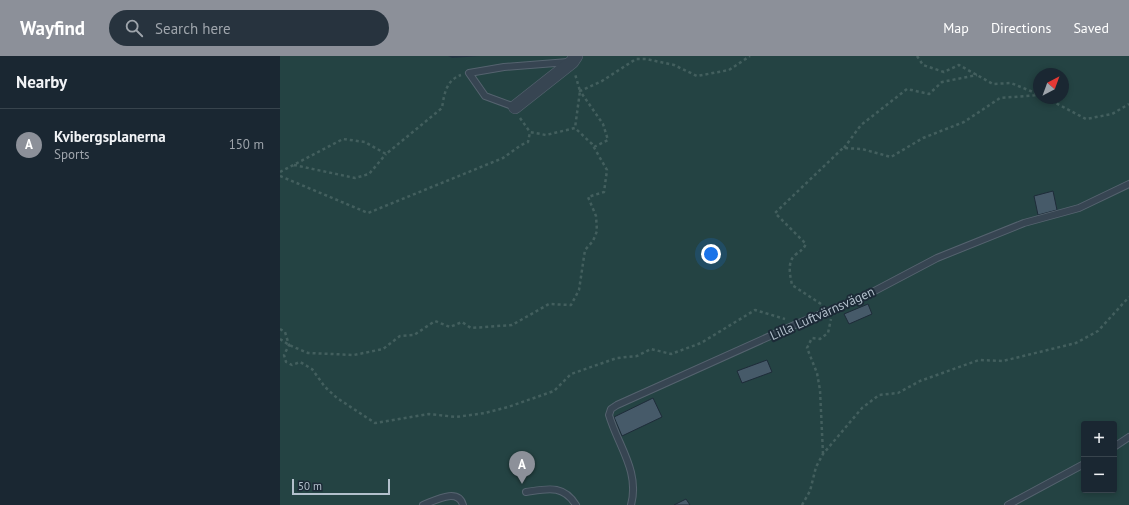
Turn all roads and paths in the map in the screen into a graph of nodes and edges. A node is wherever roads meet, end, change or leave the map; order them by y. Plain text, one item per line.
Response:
1 (750, 56) edge
2 (917, 56) edge
3 (574, 59) edge
4 (469, 73) junction
5 (977, 75) junction
6 (580, 91) junction
7 (1033, 92) edge
8 (1033, 95) edge
9 (1057, 104) edge
10 (1129, 104) edge
11 (515, 107) junction
12 (575, 128) junction
13 (530, 132) junction
14 (594, 148) junction
15 (843, 148) junction
16 (386, 154) junction
17 (293, 165) junction
18 (280, 172) edge
19 (280, 176) edge
20 (1129, 184) edge
21 (1129, 297) edge
22 (832, 310) junction
23 (799, 323) junction
24 (280, 329) edge
25 (280, 338) edge
26 (289, 345) junction
27 (1129, 436) edge
28 (1117, 445) edge
29 (823, 454) junction
30 (1081, 466) edge
31 (526, 492) dead end
32 (423, 505) edge
33 (463, 505) edge
34 (576, 505) edge
35 (631, 505) edge
36 (802, 505) edge
37 (1008, 505) edge

1 - 6 path
2 - 5 path
3 - 4 lane
3 - 6 path
3 - 11 street
4 - 11 lane
4 - 16 path
5 - 7 path
5 - 15 path
6 - 12 path
6 - 14 path
8 - 15 path
9 - 10 path
11 - 13 path
12 - 13 path
12 - 14 path
13 - 19 path
14 - 26 path
15 - 22 path
16 - 17 path
16 - 17 path
17 - 18 path
20 - 22 lane, Lilla Luftvärnsvägen
21 - 29 path
22 - 23 lane, Lilla Luftvärnsvägen
22 - 29 path
23 - 26 path
23 - 35 lane, Lilla Luftvärnsvägen
24 - 26 path
25 - 26 path
27 - 28 lane
29 - 36 path
30 - 37 lane
31 - 34 lane
32 - 33 lane

